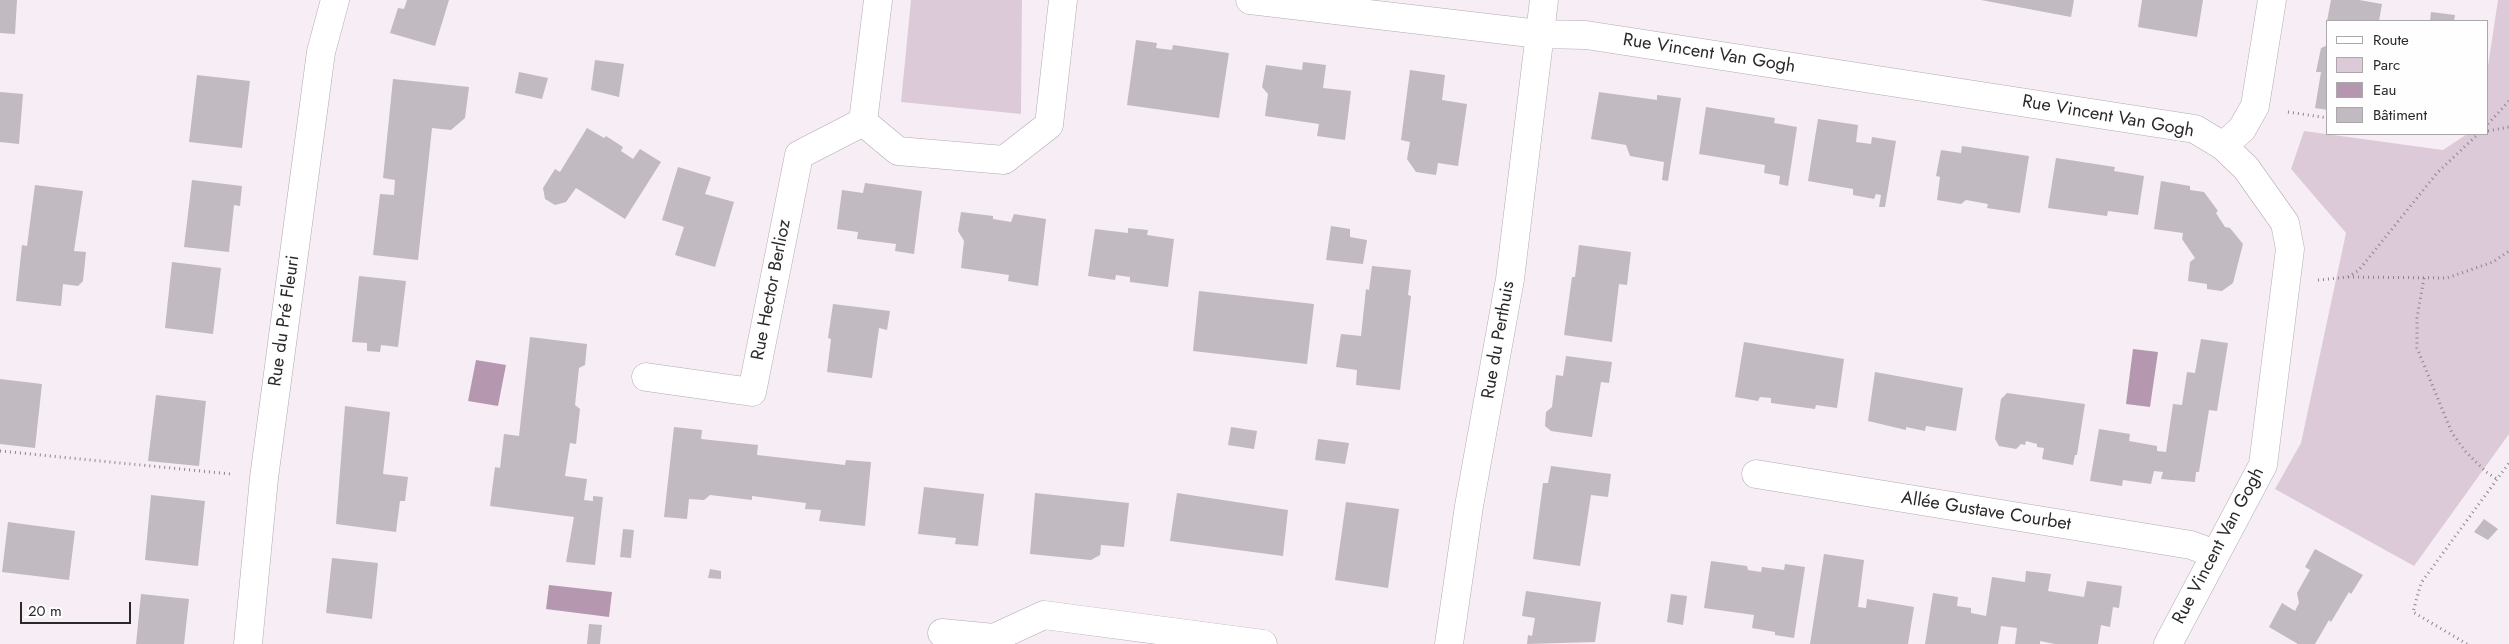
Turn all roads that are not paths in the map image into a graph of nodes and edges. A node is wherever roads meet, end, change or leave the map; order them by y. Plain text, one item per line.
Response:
1 (335, 0) edge
2 (878, 0) edge
3 (1063, 0) edge
4 (1250, 0) edge
5 (1544, 0) edge
6 (2272, 0) edge
7 (1539, 34) junction
8 (863, 122) junction
9 (2223, 146) junction
10 (646, 377) dead end
11 (1756, 474) dead end
12 (2215, 554) junction
13 (942, 633) dead end
14 (248, 644) edge
15 (1263, 644) edge
16 (1449, 644) edge
17 (2168, 644) edge

1 - 14 street, Rue du Pré Fleuri
2 - 8 street
3 - 8 street
4 - 7 street
5 - 7 street, Rue du Perthuis
6 - 9 street
7 - 9 street, Rue Vincent Van Gogh
7 - 16 street, Rue du Perthuis
8 - 10 street, Rue Hector Berlioz
9 - 12 street, Rue Vincent Van Gogh
11 - 12 street, Allée Gustave Courbet
12 - 17 street, Rue Vincent Van Gogh
13 - 15 street

